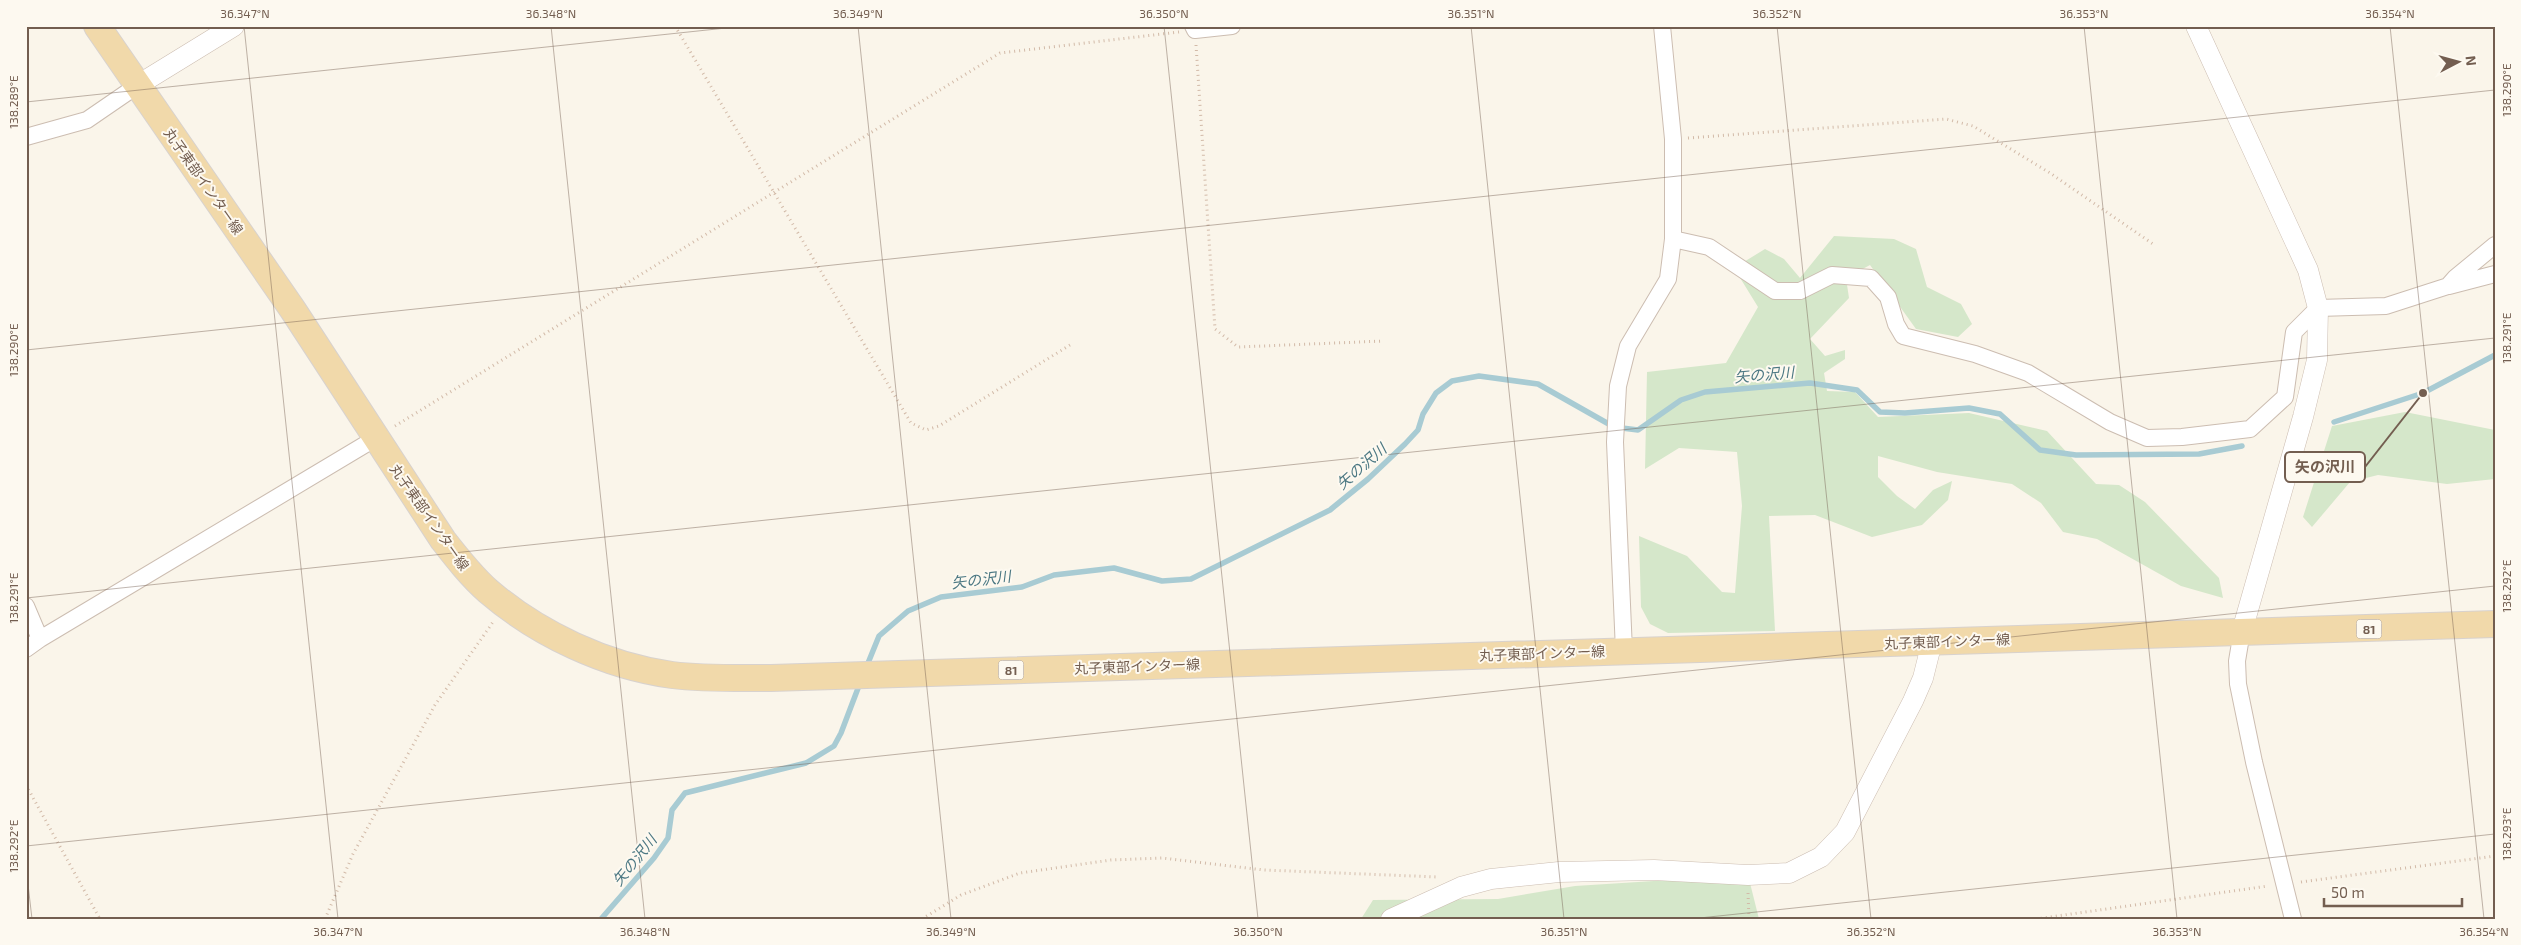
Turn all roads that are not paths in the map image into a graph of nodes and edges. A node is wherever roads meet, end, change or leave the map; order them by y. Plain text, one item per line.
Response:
1 (97, 26) edge
2 (234, 26) edge
3 (1232, 26) edge
4 (1662, 26) edge
5 (2196, 26) edge
6 (1194, 28) edge
7 (138, 85) junction
8 (26, 137) edge
9 (1674, 239) junction
10 (2495, 245) edge
11 (2495, 274) edge
12 (2448, 286) junction
13 (2318, 308) junction
14 (376, 438) junction
15 (26, 606) edge
16 (2495, 624) edge
17 (2242, 631) junction
18 (40, 639) junction
19 (1932, 642) junction
20 (26, 649) edge
21 (1624, 651) junction
22 (1391, 919) edge
23 (2293, 919) edge

1 - 7 main road, 丸子東部インター線 / 81
2 - 7 street
3 - 6 street
4 - 9 street
5 - 13 street
7 - 8 street
7 - 14 main road, 丸子東部インター線 / 81
9 - 13 street
9 - 21 street
10 - 12 street
11 - 12 street
12 - 13 street
13 - 17 street
14 - 18 street
14 - 21 main road, 丸子東部インター線 / 81
15 - 18 street
16 - 17 main road, 丸子東部インター線 / 81
17 - 19 main road, 丸子東部インター線 / 81
17 - 23 street
18 - 20 street
19 - 21 main road, 丸子東部インター線 / 81
19 - 22 street

